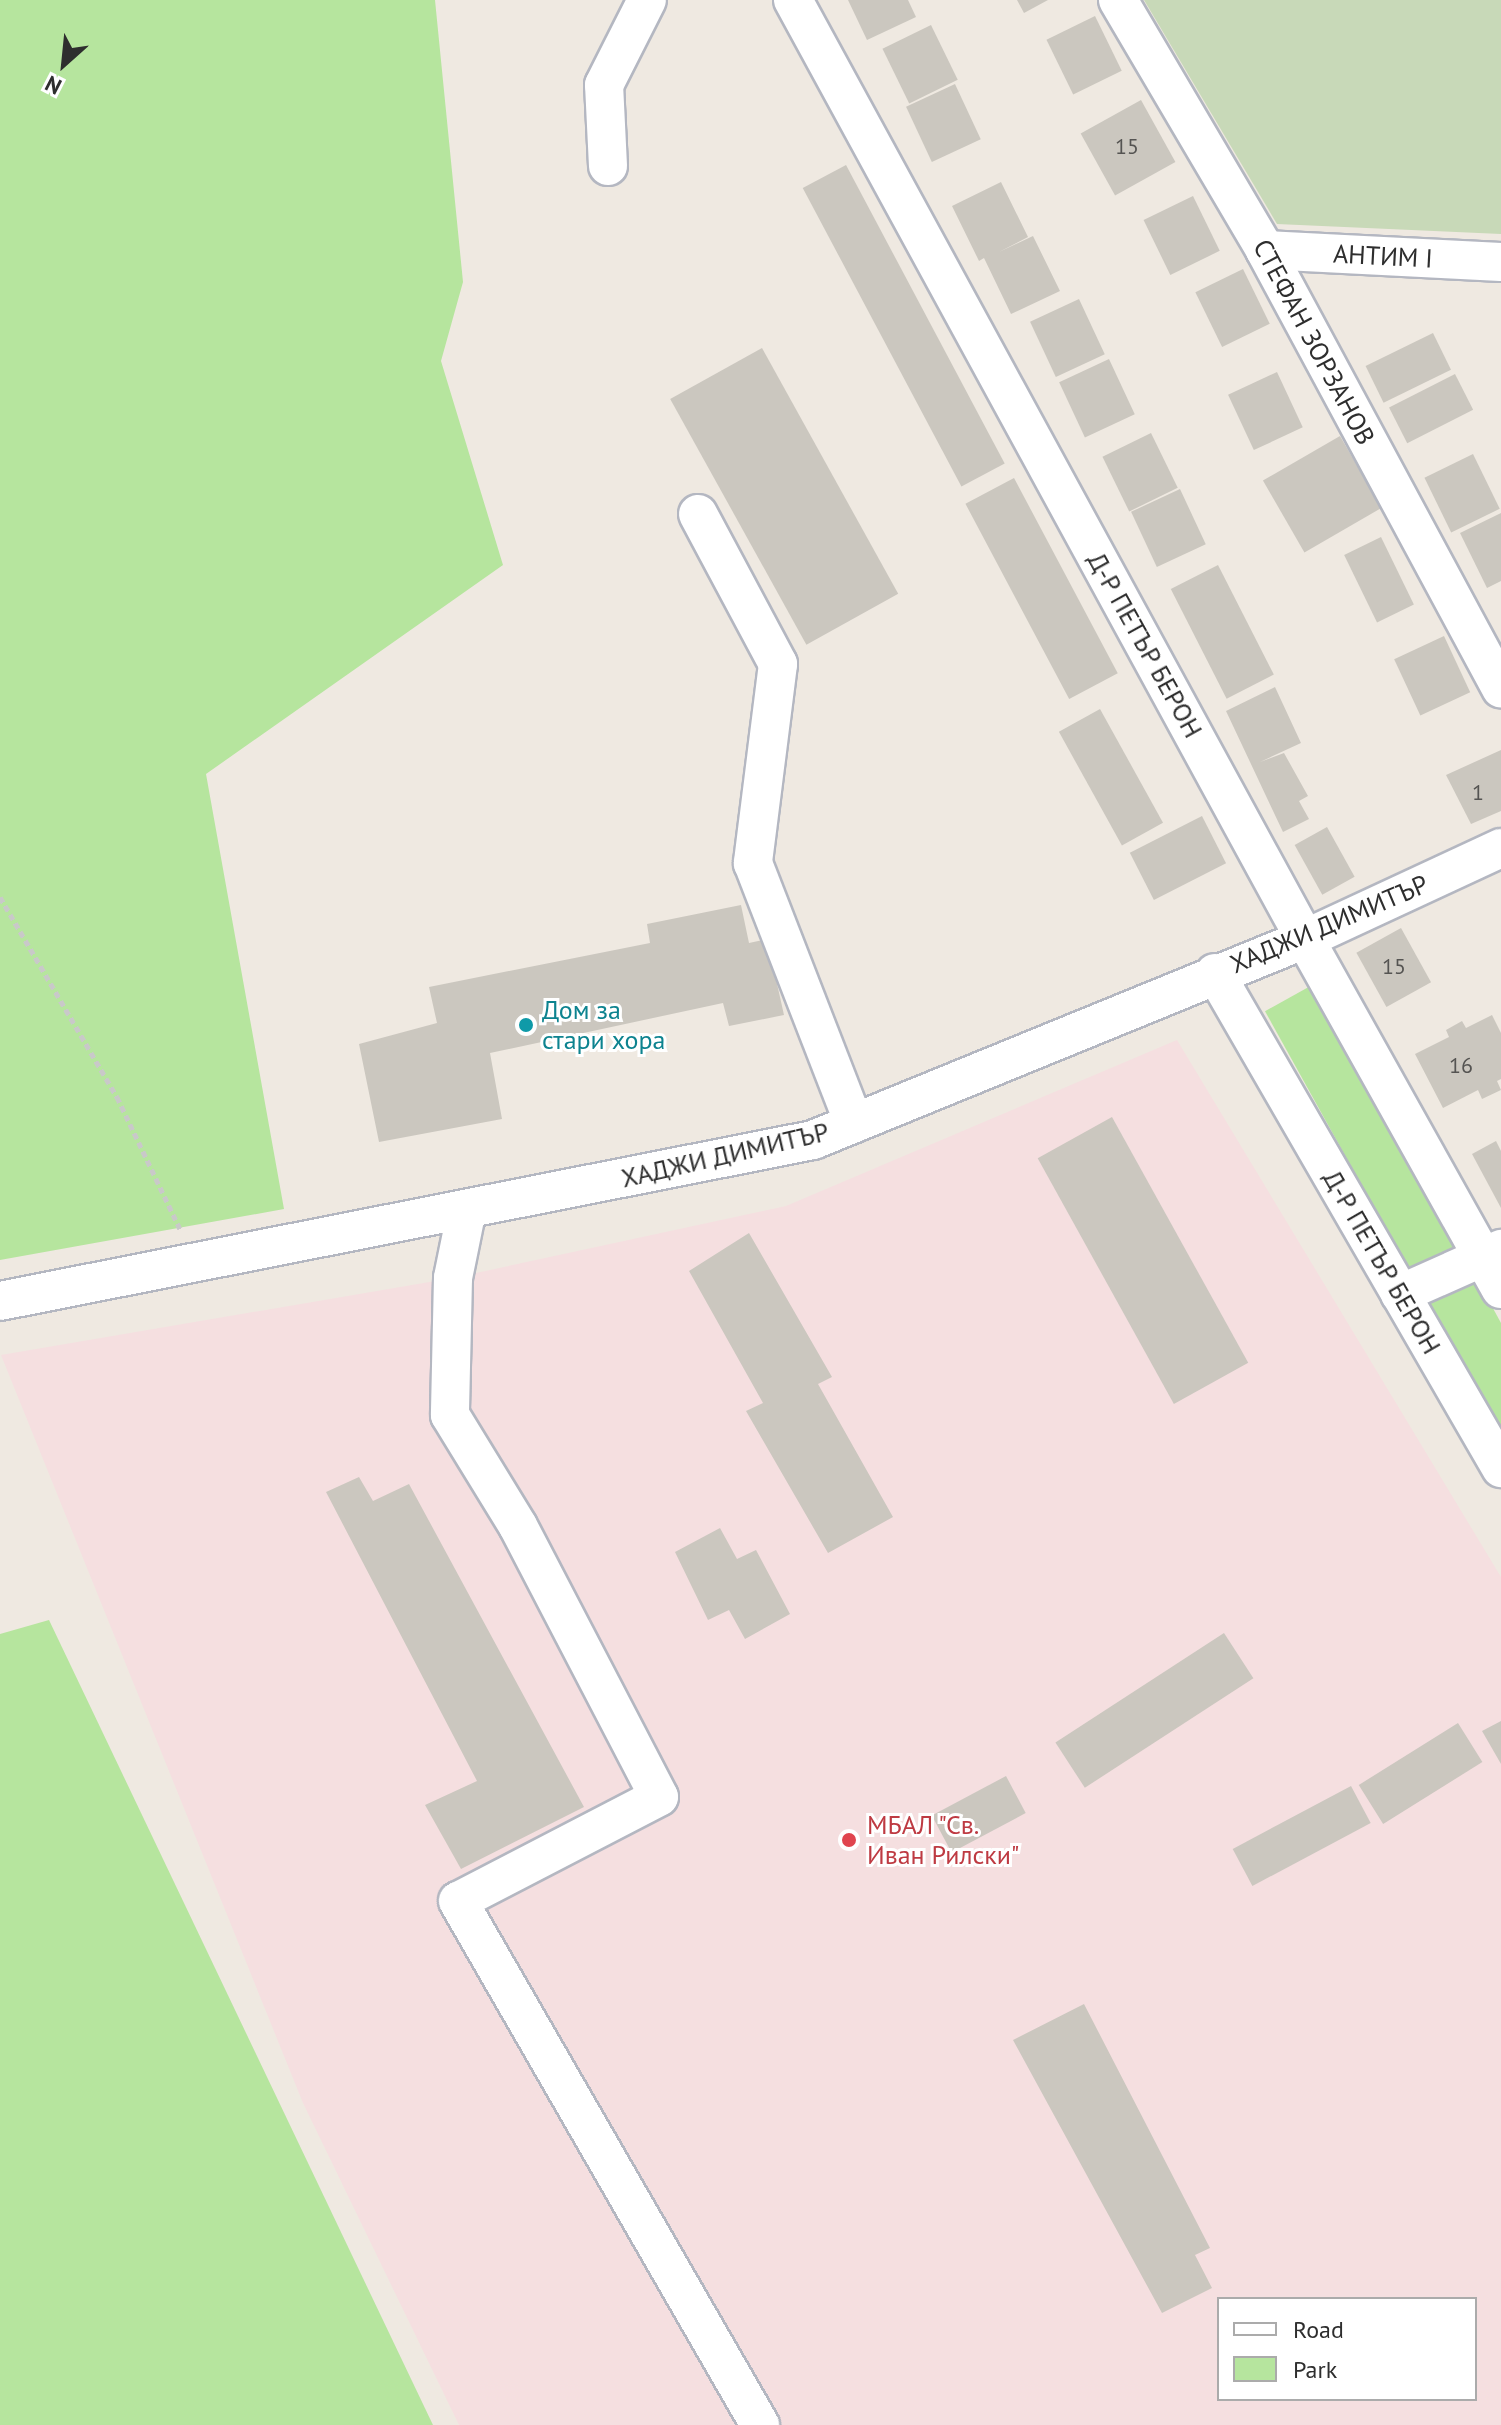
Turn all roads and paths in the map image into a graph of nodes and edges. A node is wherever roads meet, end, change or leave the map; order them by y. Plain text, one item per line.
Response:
1 (647, 0) edge
2 (793, 0) edge
3 (1118, 0) edge
4 (608, 166) dead end
5 (1265, 250) junction
6 (1501, 262) edge
7 (698, 514) dead end
8 (1501, 689) edge
9 (1501, 848) edge
10 (0, 897) edge
11 (1305, 939) junction
12 (1215, 973) junction
13 (854, 1123) junction
14 (467, 1209) junction
15 (196, 1262) junction
16 (1495, 1265) edge
17 (1400, 1294) junction
18 (0, 1301) edge
19 (1501, 1468) edge
20 (760, 2425) edge

1 - 4 street
2 - 11 street, Д-Р ПЕТЪР БЕРОН
3 - 5 street, СТЕФАН ЗОРЗАНОВ
5 - 6 street, АНТИМ I
5 - 8 street, СТЕФАН ЗОРЗАНОВ
7 - 13 street
9 - 11 street, ХАДЖИ ДИМИТЪР
10 - 15 path
11 - 12 street, ХАДЖИ ДИМИТЪР
11 - 16 street, Д-Р ПЕТЪР БЕРОН
12 - 13 street, ХАДЖИ ДИМИТЪР
12 - 17 street, Д-Р ПЕТЪР БЕРОН
13 - 14 street, ХАДЖИ ДИМИТЪР
14 - 15 street, ХАДЖИ ДИМИТЪР
14 - 20 street
15 - 18 street, ХАДЖИ ДИМИТЪР
16 - 17 street
17 - 19 street, Д-Р ПЕТЪР БЕРОН

